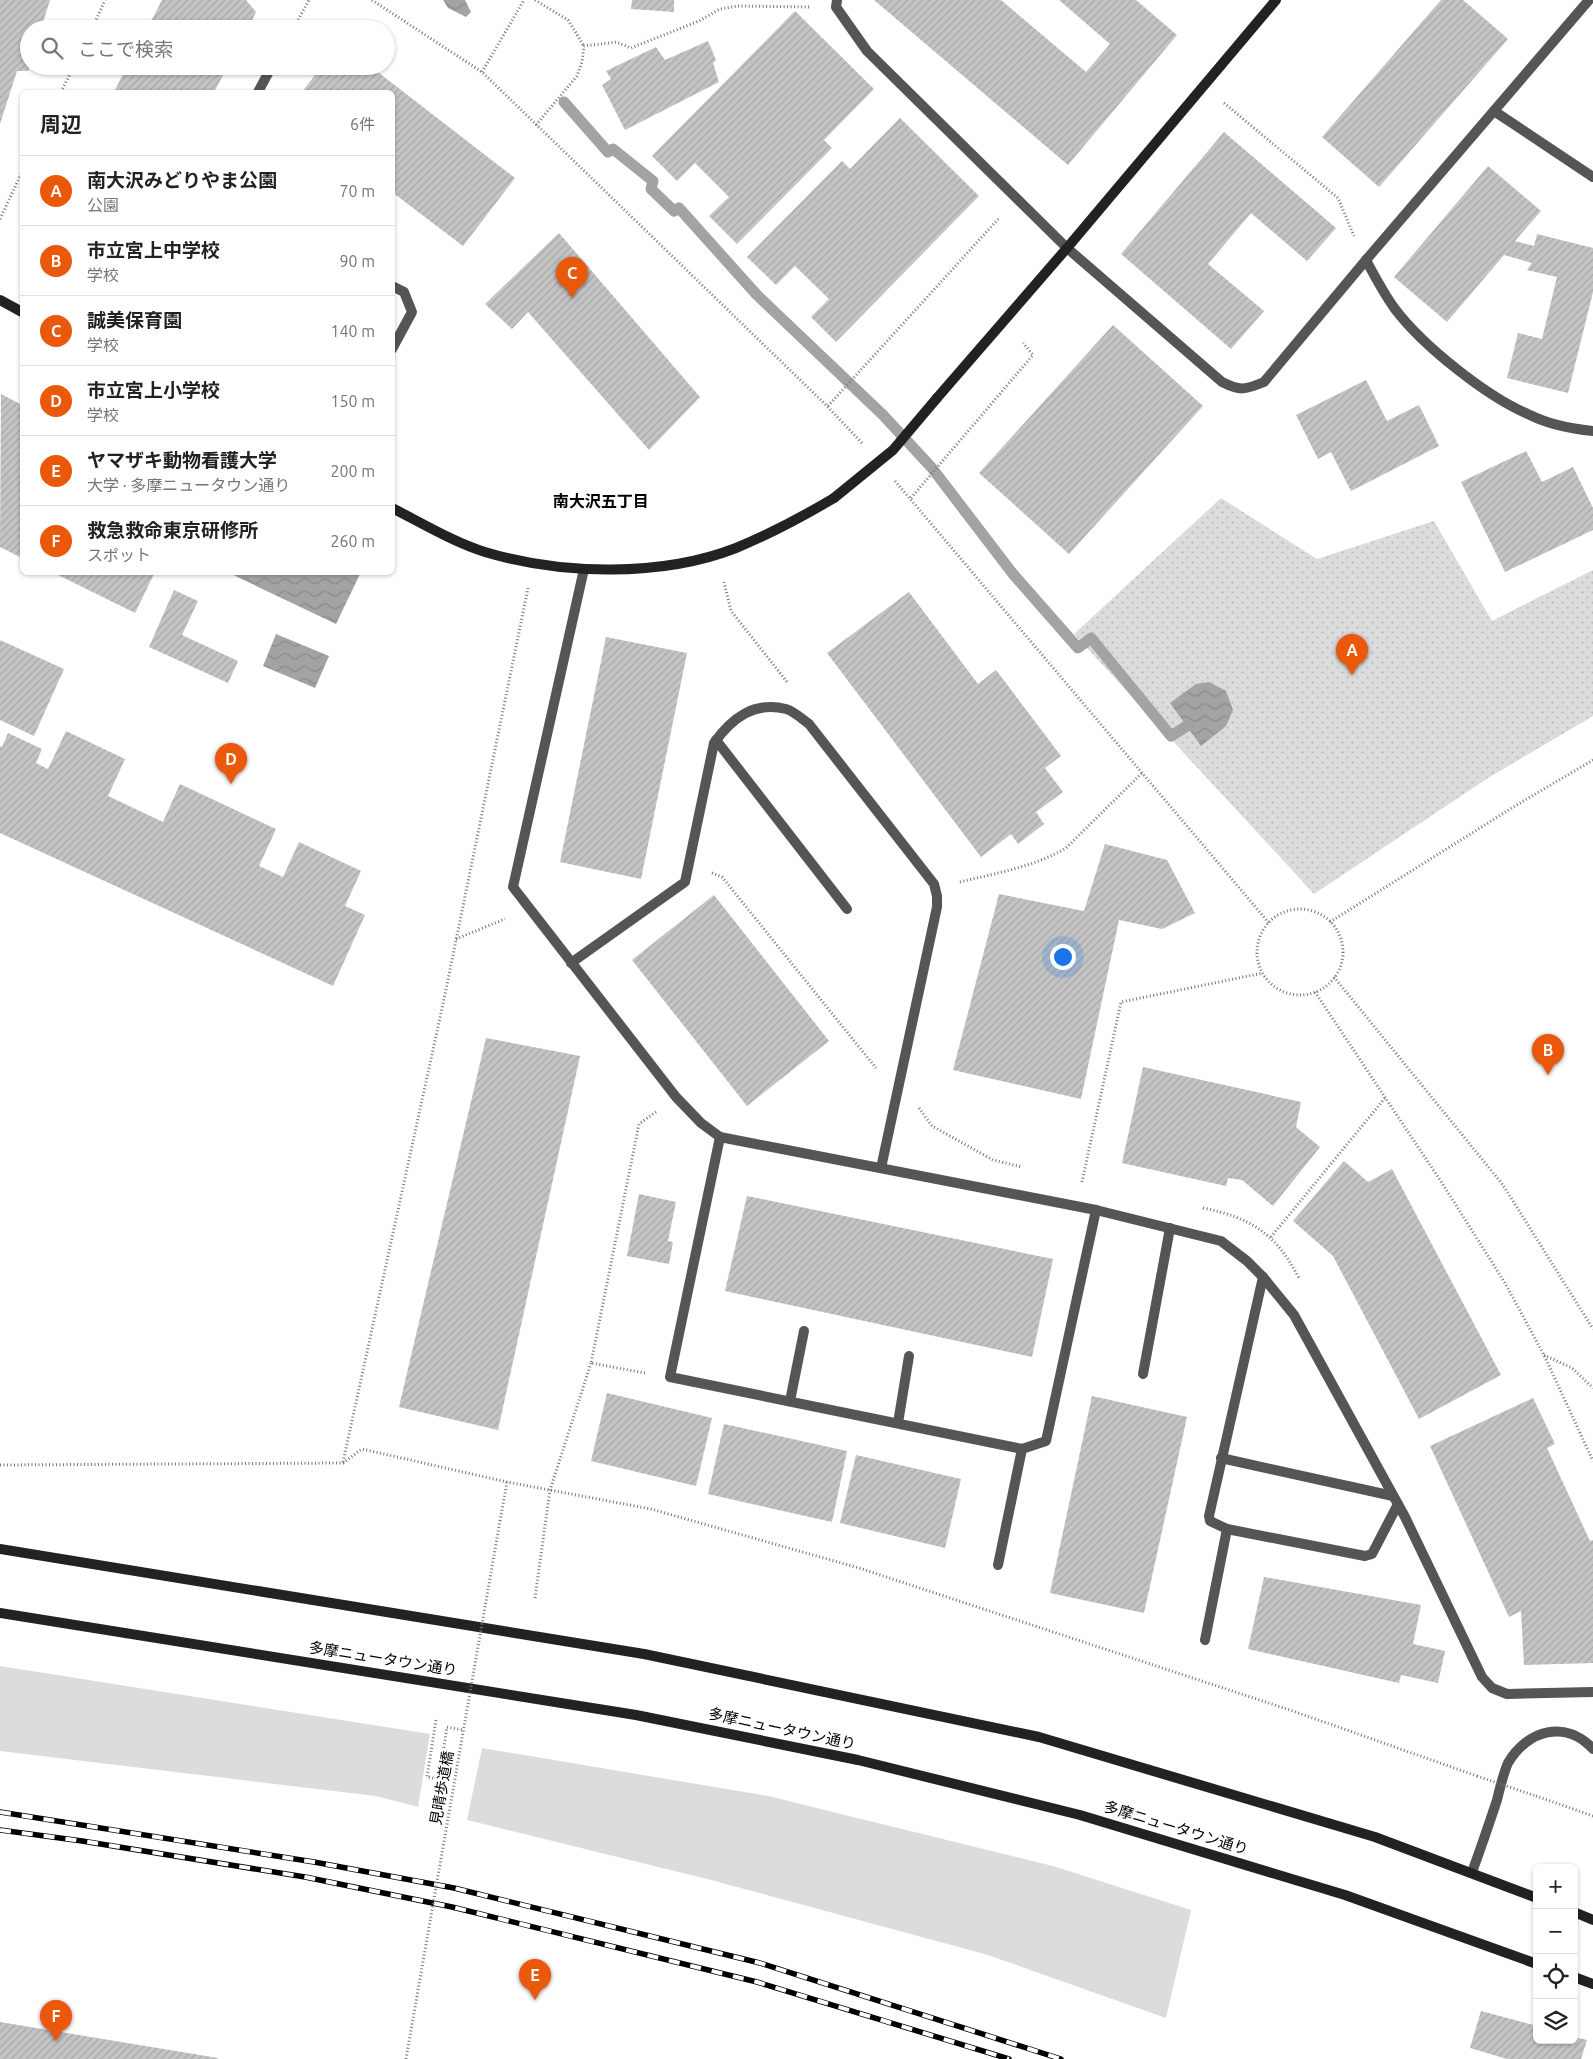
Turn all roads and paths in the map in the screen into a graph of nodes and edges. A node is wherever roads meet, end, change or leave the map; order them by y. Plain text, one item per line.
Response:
1 (105, 0) edge
2 (308, 0) edge
3 (372, 0) edge
4 (524, 0) edge
5 (535, 0) edge
6 (1276, 0) edge
7 (1589, 0) edge
8 (836, 4) edge
9 (96, 20) edge
10 (298, 20) edge
11 (584, 46) junction
12 (70, 75) edge
13 (267, 75) edge
14 (62, 90) edge
15 (259, 90) edge
16 (1224, 103) dead end
17 (1494, 111) junction
18 (536, 125) dead end
19 (20, 176) edge
20 (1593, 177) edge
21 (1017, 198) junction
22 (0, 219) edge
23 (1357, 244) dead end
24 (1067, 248) junction
25 (1366, 260) junction
26 (395, 288) edge
27 (0, 300) edge
28 (20, 311) edge
29 (395, 343) edge
30 (1023, 343) dead end
31 (828, 406) dead end
32 (1593, 431) edge
33 (911, 498) dead end
34 (395, 510) edge
35 (534, 563) junction
36 (584, 570) junction
37 (724, 582) dead end
38 (789, 684) dead end
39 (716, 740) junction
40 (1593, 760) edge
41 (1142, 772) dead end
42 (688, 863) junction
43 (935, 888) junction
44 (847, 909) dead end
45 (529, 910) junction
46 (1330, 922) junction
47 (456, 939) junction
48 (571, 963) junction
49 (1263, 973) junction
50 (1334, 977) junction
51 (1314, 992) junction
52 (881, 1074) dead end
53 (676, 1097) junction
54 (1385, 1098) junction
55 (918, 1108) dead end
56 (720, 1136) junction
57 (881, 1168) junction
58 (1028, 1169) dead end
59 (1073, 1181) dead end
60 (1096, 1210) junction
61 (1170, 1228) junction
62 (1271, 1237) dead end
63 (1263, 1277) junction
64 (1593, 1329) edge
65 (804, 1331) dead end
66 (1544, 1355) junction
67 (909, 1356) dead end
68 (591, 1363) junction
69 (1143, 1374) dead end
70 (670, 1377) junction
71 (1593, 1388) edge
72 (790, 1401) junction
73 (898, 1423) junction
74 (1022, 1449) junction
75 (1221, 1458) junction
76 (1593, 1461) edge
77 (343, 1463) junction
78 (0, 1465) edge
79 (507, 1482) junction
80 (550, 1490) junction
81 (1396, 1500) junction
82 (1228, 1529) junction
83 (0, 1549) edge
84 (998, 1565) dead end
85 (535, 1598) dead end
86 (0, 1613) edge
87 (1205, 1640) dead end
88 (1593, 1692) edge
89 (436, 1720) dead end
90 (463, 1730) junction
91 (1593, 1749) edge
92 (1593, 1816) edge
93 (1472, 1872) junction
94 (1533, 1896) edge
95 (1578, 1914) edge
96 (1593, 1920) edge
97 (1533, 1963) edge
98 (1578, 1978) edge
99 (1593, 1984) edge
100 (406, 2059) edge

1 - 9 path
2 - 10 path
3 - 4 path
5 - 11 path
6 - 24 main road
7 - 17 lane
8 - 11 path
8 - 21 lane
11 - 18 path
12 - 14 path
13 - 15 lane
16 - 23 path
17 - 20 lane
17 - 25 lane
19 - 22 path
21 - 24 lane
21 - 31 path
24 - 25 lane
24 - 36 main road, bridge
25 - 32 lane
26 - 29 lane
27 - 28 main road
30 - 33 path
34 - 35 main road
35 - 36 main road
35 - 47 path
36 - 45 lane
37 - 38 path
39 - 42 lane
39 - 43 lane
39 - 44 lane
40 - 46 path
41 - 43 path
42 - 48 lane
42 - 52 path
43 - 57 lane
45 - 47 path
45 - 48 lane
46 - 49 path
46 - 50 path
47 - 77 path
48 - 53 lane
49 - 51 path
49 - 59 path
50 - 51 path
50 - 64 path
51 - 54 path
53 - 56 lane
53 - 68 path
54 - 62 path
54 - 66 path
55 - 58 path
56 - 57 lane
56 - 70 lane
57 - 60 lane
60 - 61 lane
60 - 74 lane
61 - 63 lane
61 - 69 lane
63 - 75 lane
63 - 81 lane
65 - 72 lane
66 - 71 path
66 - 76 path
67 - 73 lane
68 - 70 path
68 - 80 path
70 - 72 lane
72 - 73 lane
73 - 74 lane
74 - 84 lane
75 - 81 lane
75 - 82 lane
77 - 78 path
77 - 79 path
79 - 80 path
79 - 90 path, 見晴歩道橋, bridge
80 - 85 path
80 - 92 path, bridge
81 - 82 lane
81 - 88 lane
82 - 87 lane
83 - 93 main road
86 - 97 main road, 多摩ニュータウン通り
89 - 90 path
90 - 100 path, 見晴歩道橋, bridge
91 - 93 lane
93 - 94 main road
95 - 96 main road
98 - 99 main road

